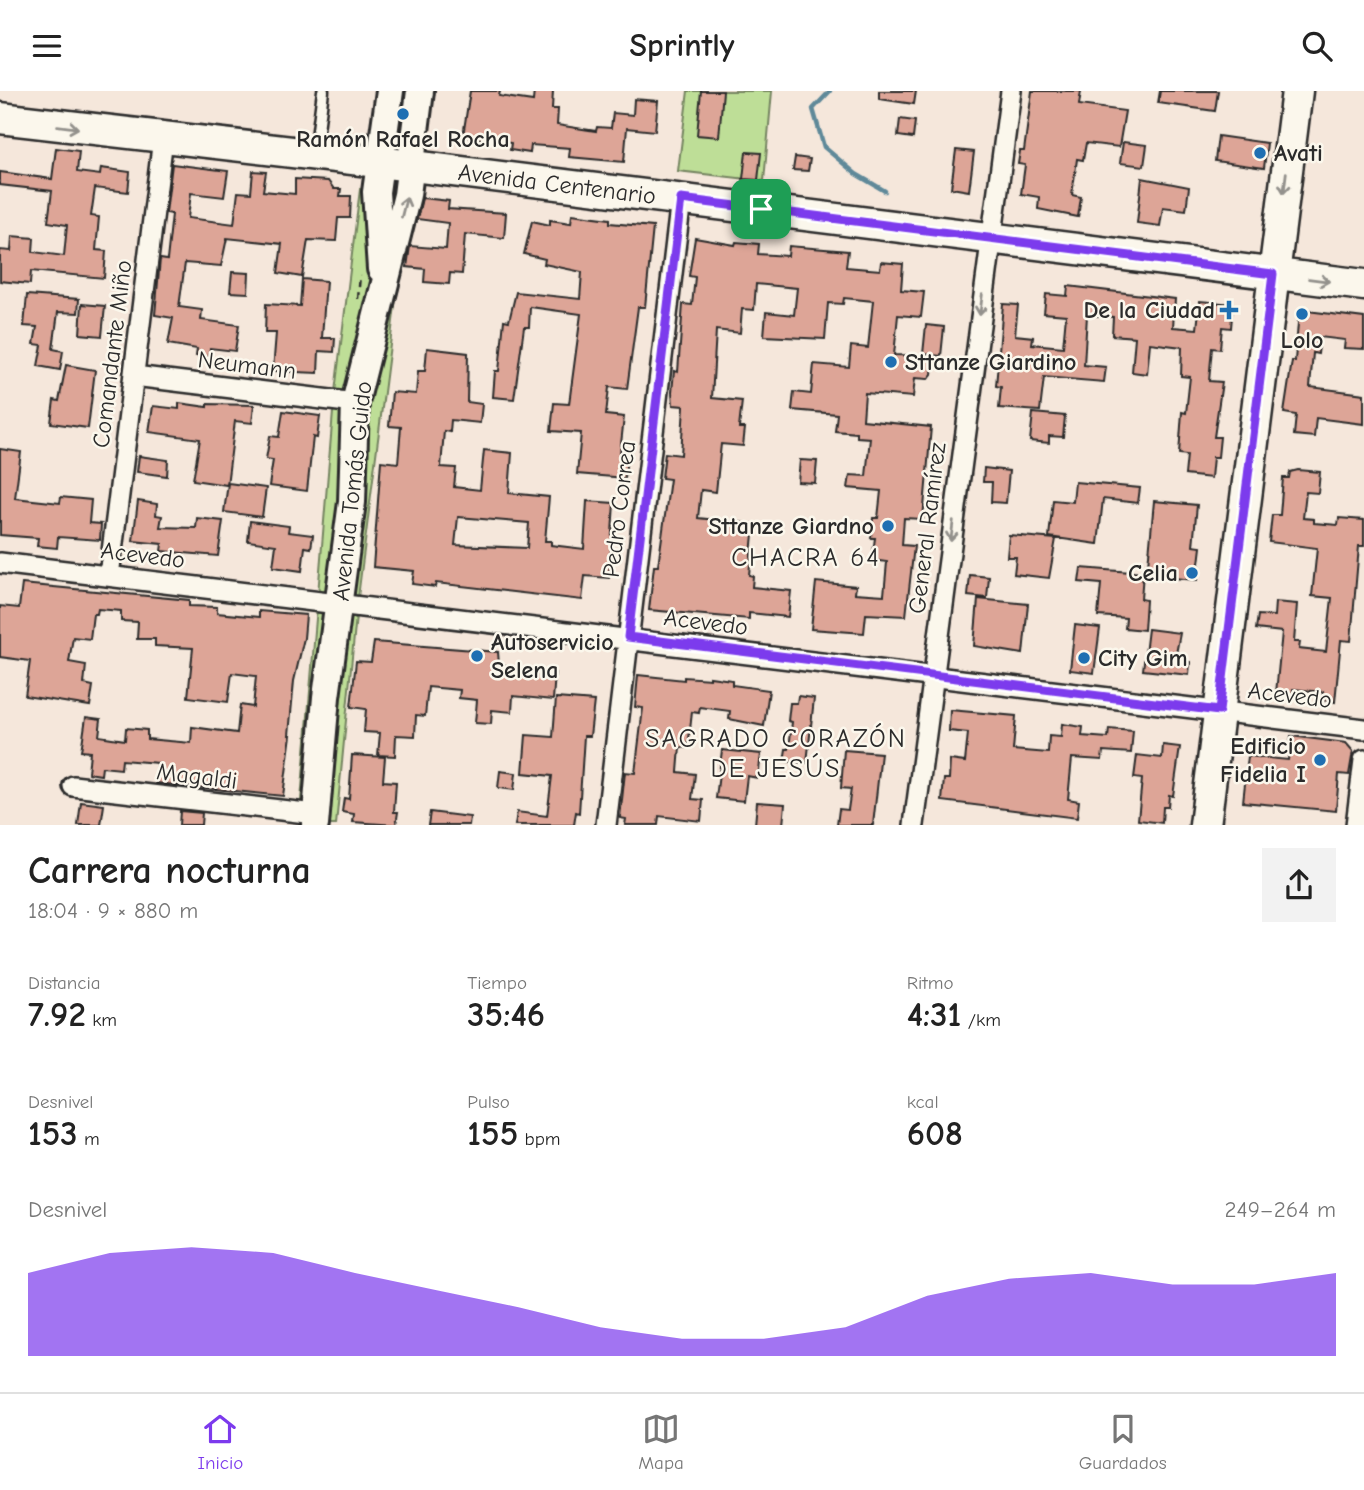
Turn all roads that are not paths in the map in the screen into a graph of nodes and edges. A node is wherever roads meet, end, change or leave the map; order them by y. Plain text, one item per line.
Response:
1 (323, 91) edge
2 (390, 91) edge
3 (420, 91) edge
4 (1011, 91) edge
5 (1297, 91) edge
6 (0, 118) edge
7 (163, 138) junction
8 (315, 157) junction
9 (381, 165) junction
10 (411, 166) junction
11 (681, 199) junction
12 (989, 238) junction
13 (1273, 274) junction
14 (1364, 285) edge
15 (383, 295) junction
16 (134, 376) junction
17 (355, 403) junction
18 (0, 563) edge
19 (109, 576) junction
20 (340, 603) junction
21 (628, 637) junction
22 (933, 675) junction
23 (1219, 711) junction
24 (1364, 729) edge
25 (1364, 760) edge
26 (73, 786) dead end
27 (315, 820) edge
28 (606, 825) edge
29 (914, 825) edge
30 (1205, 825) edge
31 (1356, 825) edge

1 - 8 lane
2 - 9 main road, Avenida Tomás Guido
3 - 10 main road, Avenida Tomás Guido
4 - 12 street, General Ramírez
5 -> 13 main road
6 -> 7 main road, Avenida Centenario
7 - 8 main road, Avenida Centenario
7 - 16 street, Comandante Miño
8 - 9 main road, Avenida Centenario
9 - 10 main road, Avenida Centenario
9 - 15 main road, Avenida Tomás Guido
10 - 11 main road, Avenida Centenario
15 -> 10 main road, Avenida Tomás Guido
11 - 12 main road, Avenida Centenario
11 - 21 street, Pedro Correa
12 - 13 main road, Avenida Centenario
12 -> 22 street, General Ramírez
13 -> 14 main road, Avenida Centenario
13 - 23 main road
15 - 17 main road, Avenida Tomás Guido
16 - 17 street, Neumann
16 - 19 street, Comandante Miño
17 - 20 main road, Avenida Tomás Guido
18 - 19 street, Acevedo
19 - 20 street, Acevedo
20 - 21 street, Acevedo
20 - 27 main road, Avenida Tomás Guido
21 - 22 street, Acevedo
21 - 28 street, Pedro Correa
22 - 23 street, Acevedo
22 - 29 street, General Ramírez
23 - 24 street, Acevedo
23 - 30 main road
25 - 31 street
26 - 27 street, Magaldi

